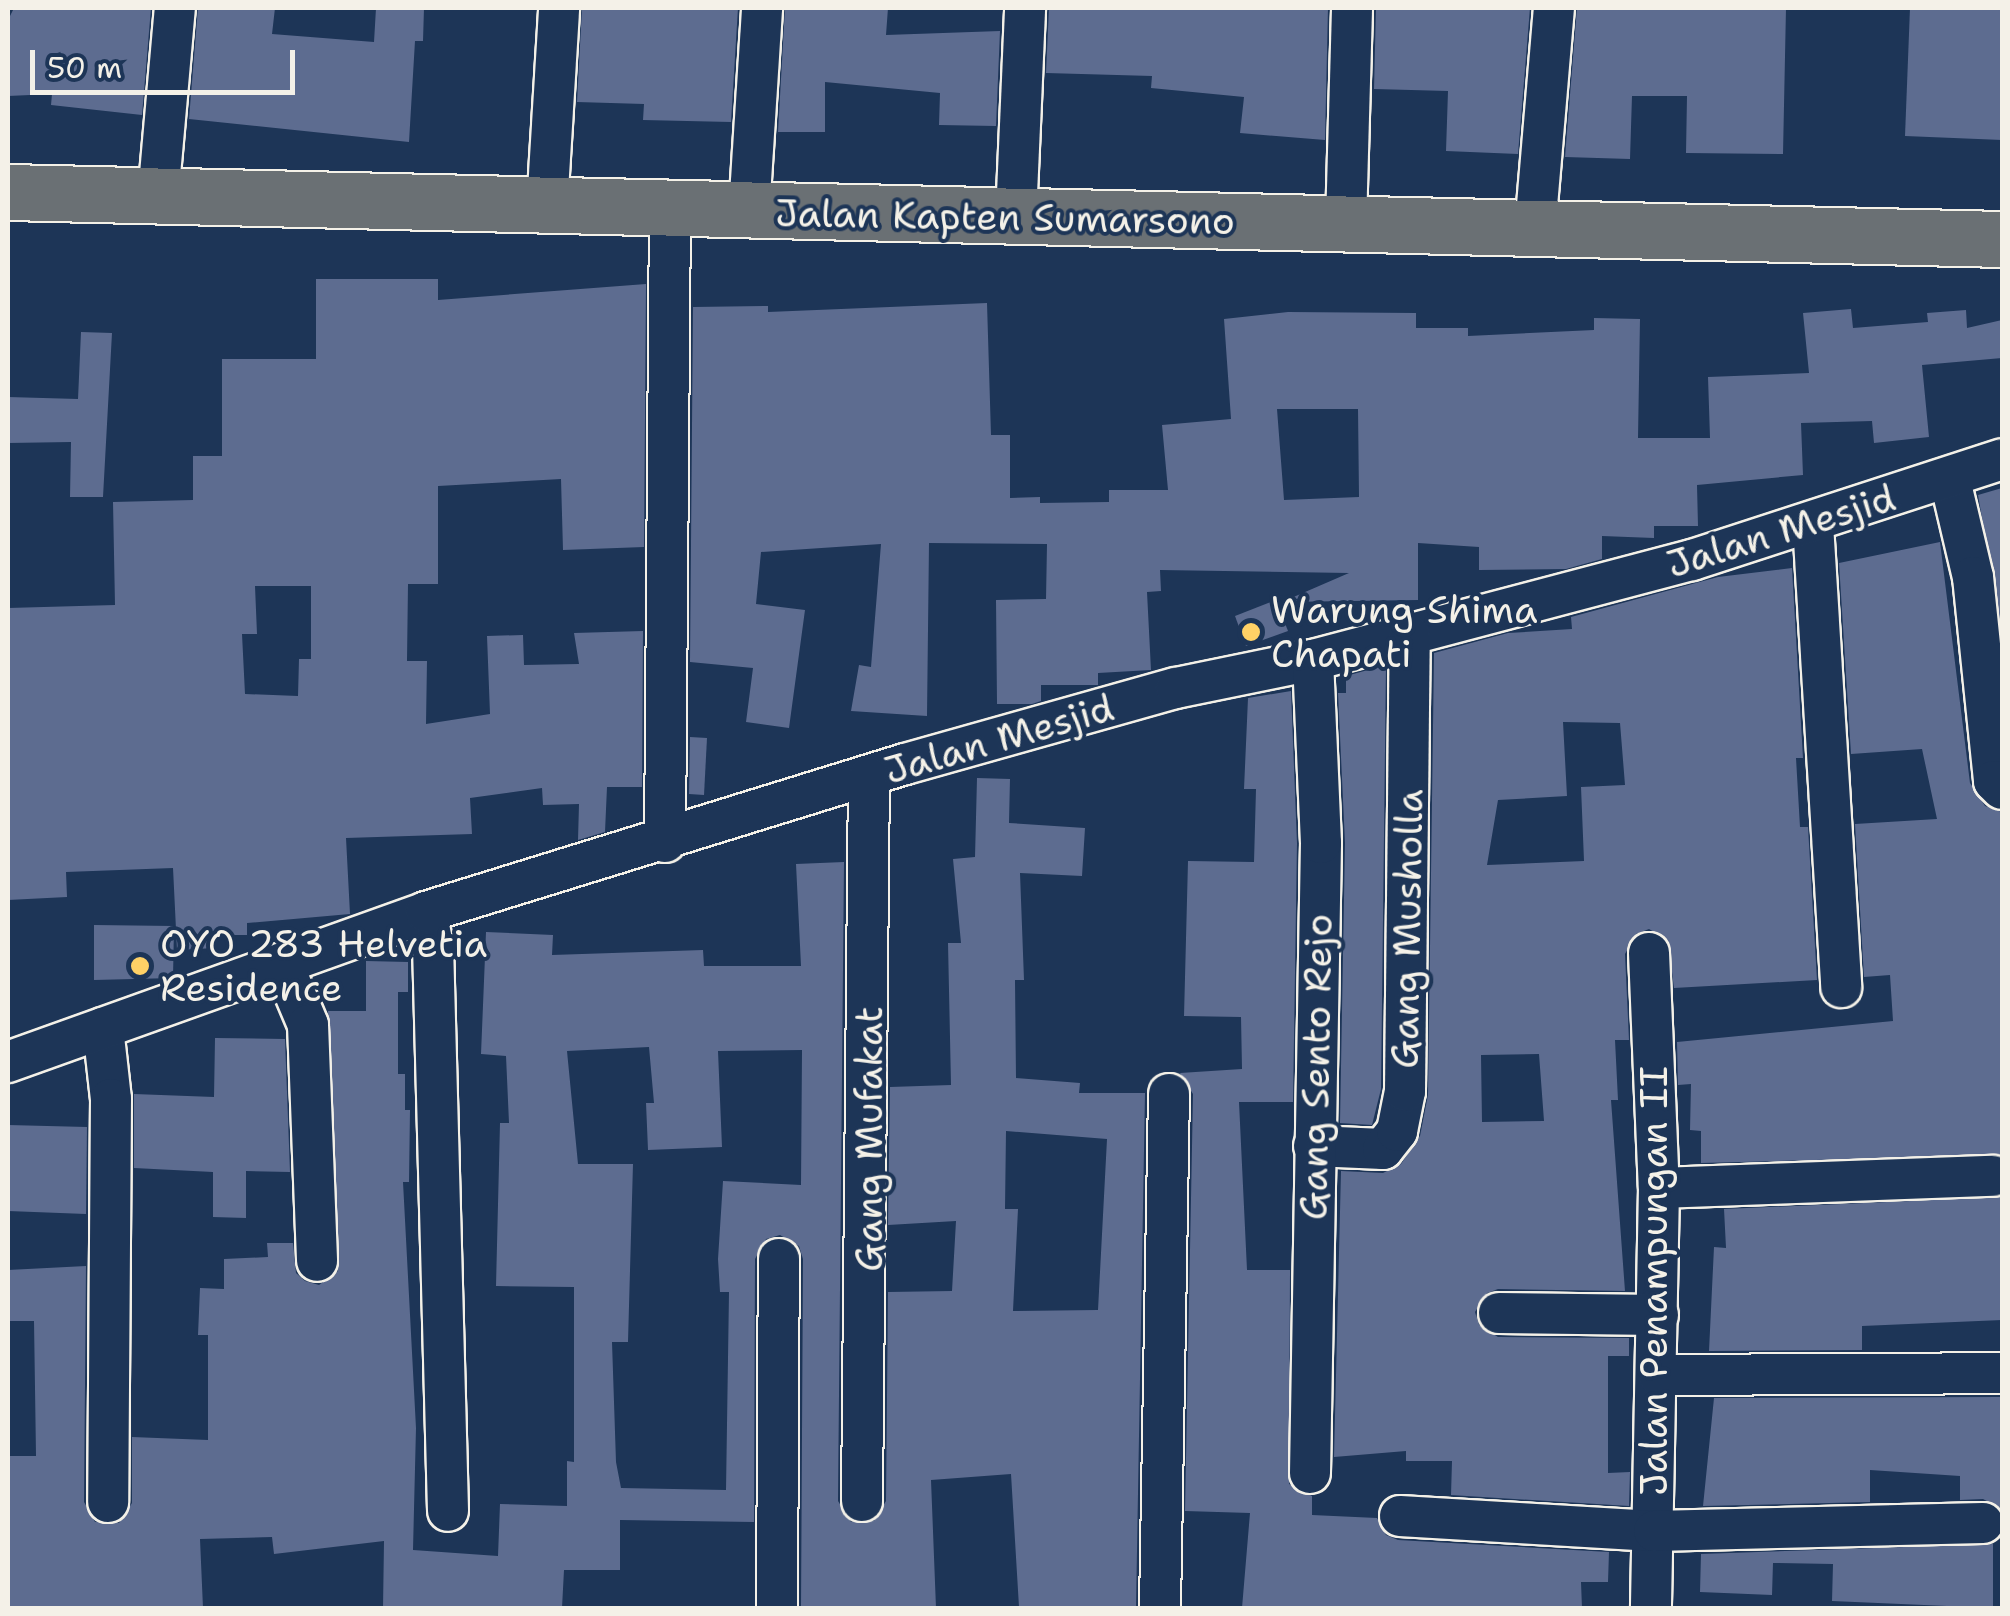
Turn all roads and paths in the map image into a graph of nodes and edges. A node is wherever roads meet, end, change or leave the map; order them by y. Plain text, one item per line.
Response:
1 (175, 8) edge
2 (558, 8) edge
3 (762, 8) edge
4 (1026, 8) edge
5 (1352, 8) edge
6 (1554, 8) edge
7 (8, 192) edge
8 (158, 197) junction
9 (548, 206) junction
10 (670, 209) junction
11 (749, 211) junction
12 (1016, 217) junction
13 (1346, 224) junction
14 (1535, 229) junction
15 (2002, 239) edge
16 (2002, 459) edge
17 (1950, 480) junction
18 (1813, 524) junction
19 (1410, 635) junction
20 (1314, 660) junction
21 (869, 777) junction
22 (2002, 789) edge
23 (666, 842) junction
24 (426, 912) junction
25 (1649, 953) dead end
26 (282, 963) junction
27 (1841, 987) dead end
28 (103, 1028) junction
29 (8, 1062) edge
30 (1169, 1094) dead end
31 (1314, 1146) junction
32 (1993, 1176) dead end
33 (1659, 1188) junction
34 (780, 1259) dead end
35 (316, 1262) dead end
36 (1499, 1313) dead end
37 (1658, 1315) junction
38 (2002, 1373) edge
39 (1658, 1376) junction
40 (1310, 1473) dead end
41 (862, 1501) dead end
42 (108, 1502) dead end
43 (448, 1511) dead end
44 (1400, 1516) dead end
45 (1983, 1524) dead end
46 (1654, 1531) junction
47 (777, 1608) edge
48 (1160, 1608) edge
49 (1651, 1608) edge

1 - 8 street
2 - 9 street
3 - 11 street
4 - 12 street
5 - 13 street
6 - 14 street
7 - 8 highway, Jalan Kapten Sumarsono
8 - 9 highway, Jalan Kapten Sumarsono
9 - 10 highway, Jalan Kapten Sumarsono
10 - 11 highway, Jalan Kapten Sumarsono
10 - 23 street
11 - 12 highway, Jalan Kapten Sumarsono
12 - 13 highway, Jalan Kapten Sumarsono
13 - 14 highway, Jalan Kapten Sumarsono
14 - 15 highway, Jalan Kapten Sumarsono
16 - 17 street, Jalan Mesjid
17 - 18 street, Jalan Mesjid
17 - 22 street
18 - 19 street, Jalan Mesjid
18 - 27 street
19 - 20 street, Jalan Mesjid
19 - 31 street, Gang Musholla
20 - 21 street, Jalan Mesjid
20 - 31 street, Gang Sento Rejo
21 - 23 street, Jalan Mesjid
21 - 41 street, Gang Mufakat
23 - 24 street, Jalan Mesjid
24 - 26 street, Jalan Mesjid
24 - 43 street
25 - 33 street, Jalan Penampungan II
26 - 28 street, Jalan Mesjid
26 - 35 street
28 - 29 street, Jalan Mesjid
28 - 42 street
30 - 48 street
31 - 40 street, Gang Sento Rejo
32 - 33 street
33 - 37 street, Jalan Penampungan II
34 - 47 street
36 - 37 street
37 - 39 street, Jalan Penampungan II
38 - 39 street
39 - 46 street, Jalan Penampungan II
44 - 46 street
45 - 46 street
46 - 49 street, Jalan Penampungan II

